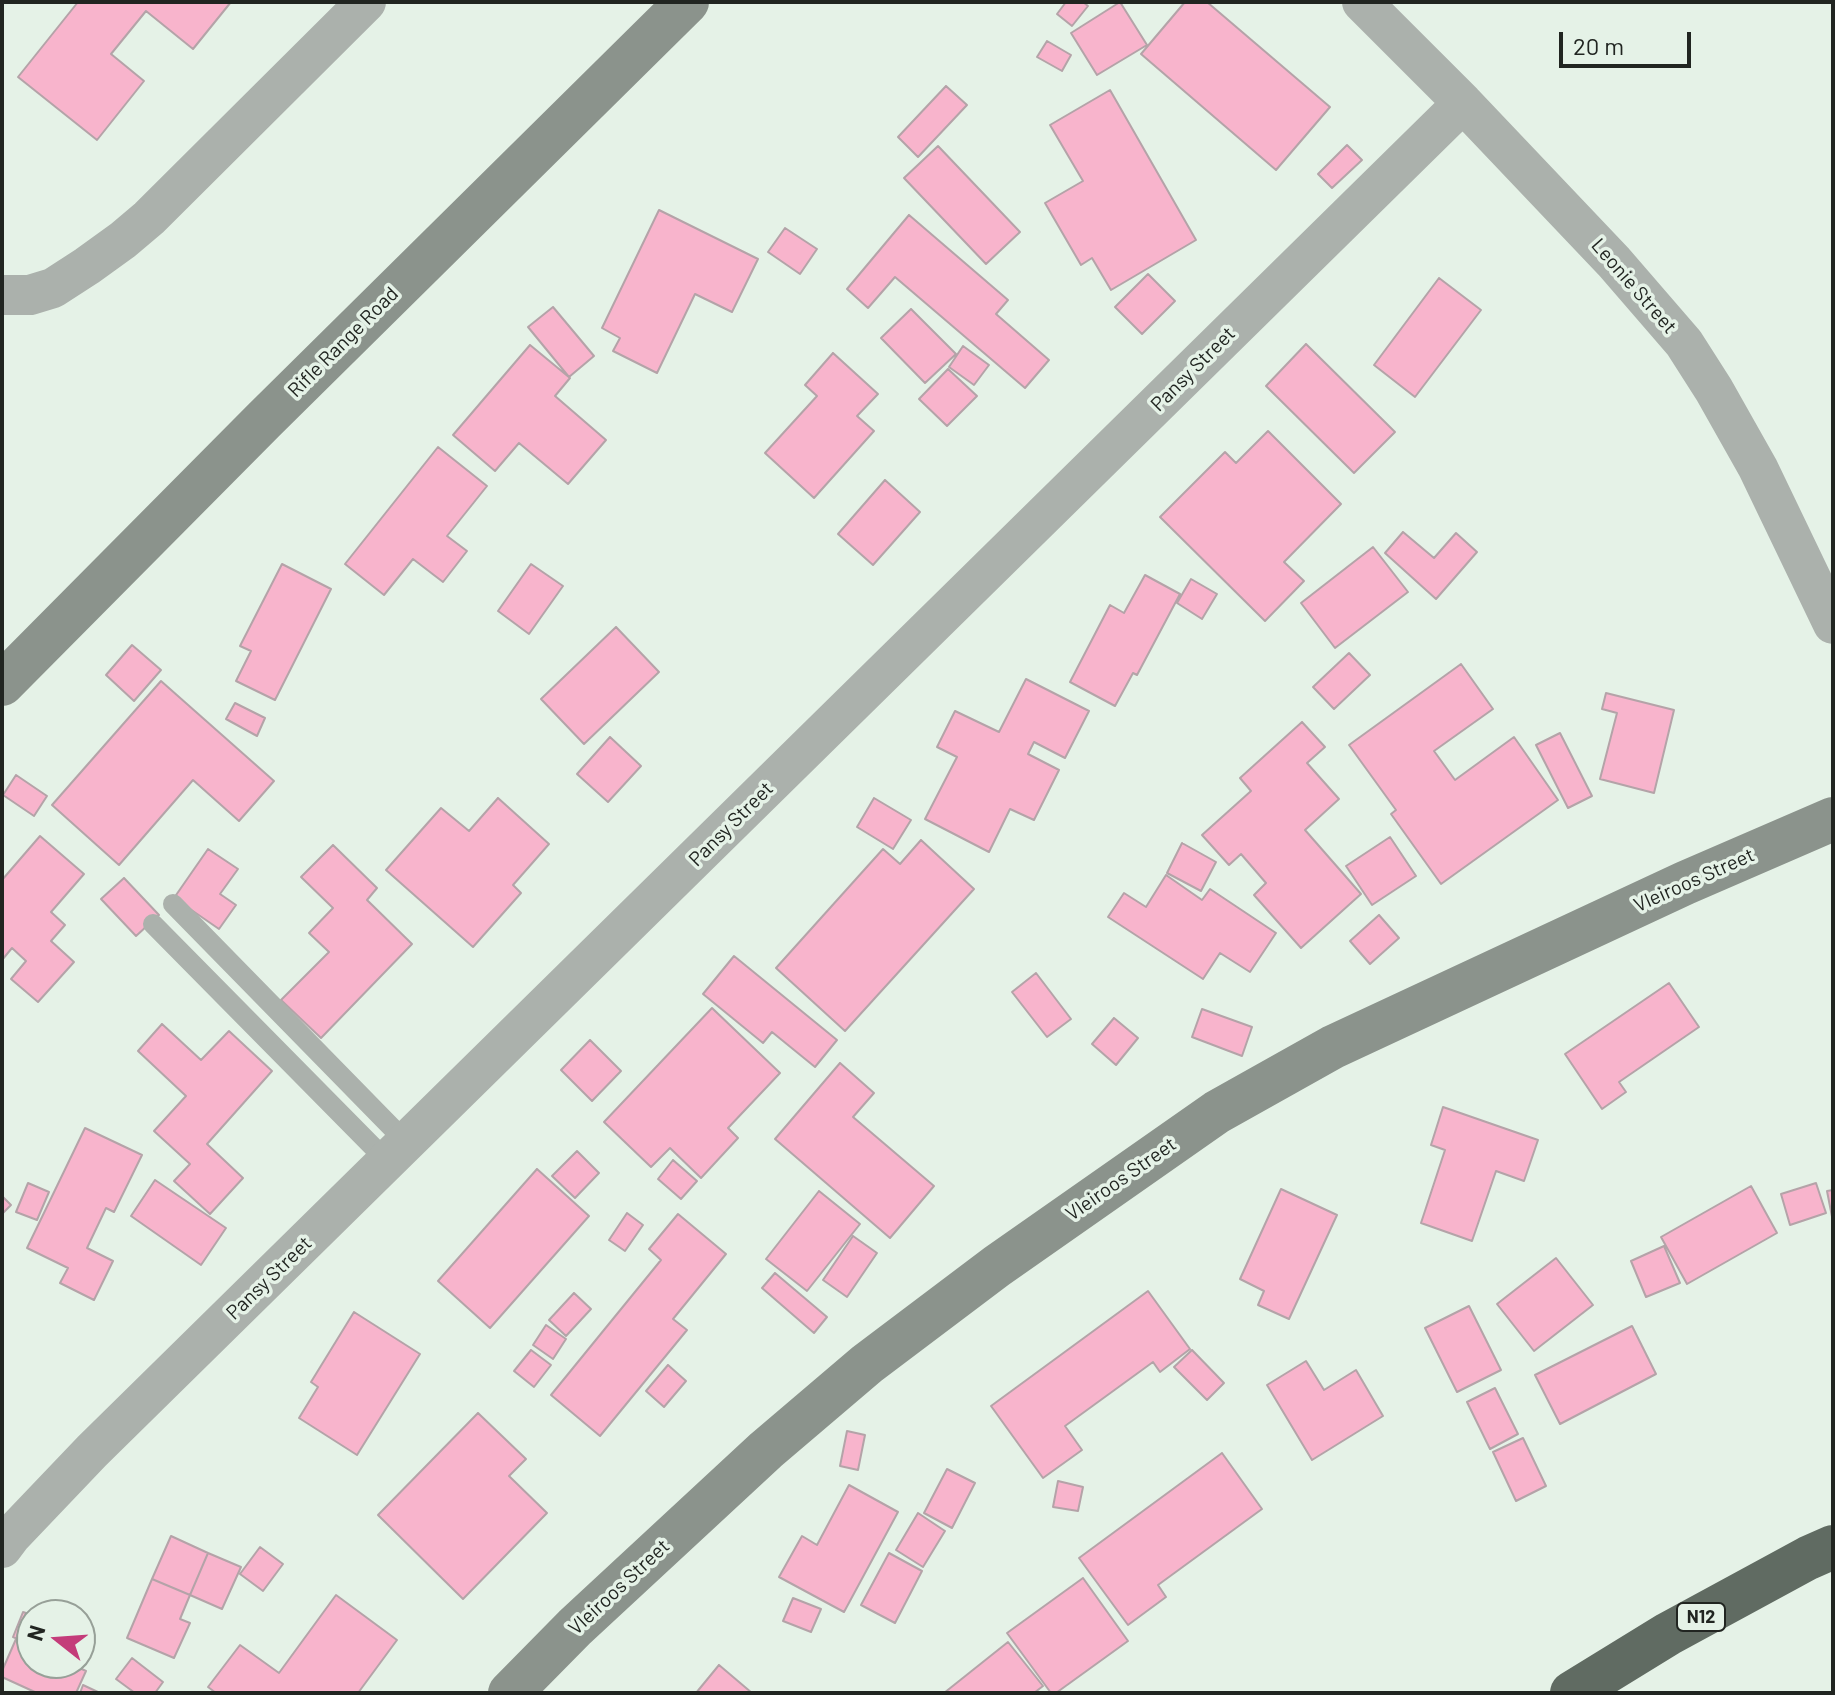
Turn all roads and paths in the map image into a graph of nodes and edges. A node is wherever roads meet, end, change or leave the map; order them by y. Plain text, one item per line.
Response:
1 (366, 2) edge
2 (687, 2) edge
3 (1362, 2) edge
4 (1463, 103) junction
5 (2, 295) edge
6 (1833, 624) edge
7 (2, 684) edge
8 (1833, 819) edge
9 (173, 904) dead end
10 (153, 924) dead end
11 (397, 1153) junction
12 (1833, 1547) edge
13 (2, 1548) edge
14 (510, 1693) edge
15 (1572, 1693) edge

1 - 5 street
2 - 7 street, Rifle Range Road
3 - 4 street, Leonie Street
4 - 6 street, Leonie Street
4 - 11 street, Pansy Street
8 - 14 street, Vleiroos Street
9 - 11 lane
10 - 11 lane
11 - 13 street, Pansy Street
12 - 15 highway, N12

